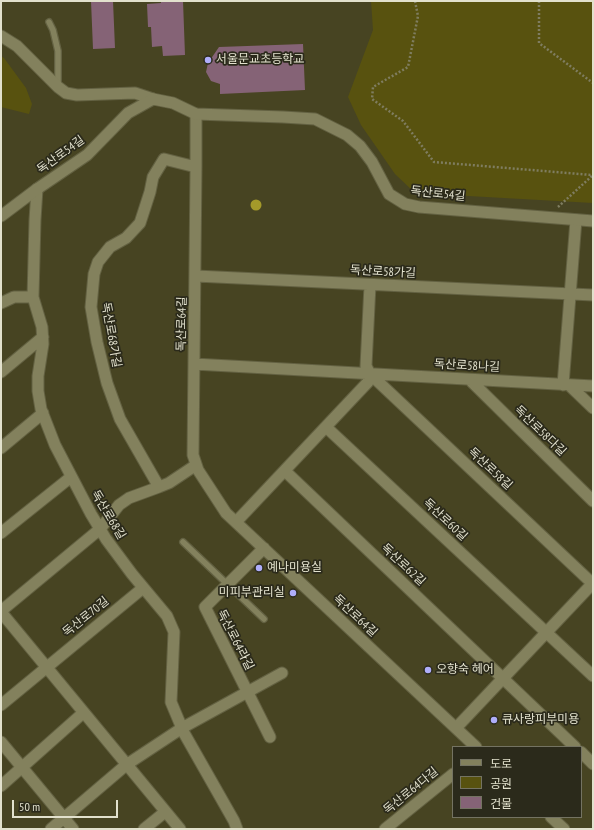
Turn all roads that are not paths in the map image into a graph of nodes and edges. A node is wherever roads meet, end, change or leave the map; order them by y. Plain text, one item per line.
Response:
1 (49, 22) dead end
2 (1, 36) edge
3 (58, 87) junction
4 (153, 99) junction
5 (196, 114) junction
6 (196, 167) junction
7 (37, 189) junction
8 (1, 216) edge
9 (576, 220) junction
10 (593, 220) edge
11 (196, 276) junction
12 (370, 285) junction
13 (570, 294) junction
14 (593, 295) edge
15 (34, 297) junction
16 (1, 303) edge
17 (43, 337) junction
18 (194, 364) junction
19 (1, 372) edge
20 (370, 374) junction
21 (470, 380) junction
22 (566, 385) junction
23 (593, 386) edge
24 (593, 408) edge
25 (43, 414) junction
26 (326, 427) junction
27 (1, 448) edge
28 (196, 464) junction
29 (285, 471) junction
30 (72, 477) junction
31 (159, 487) junction
32 (593, 501) edge
33 (236, 522) junction
34 (100, 529) junction
35 (1, 533) edge
36 (183, 542) dead end
37 (264, 548) junction
38 (593, 583) edge
39 (228, 584) junction
40 (143, 588) junction
41 (1, 611) edge
42 (264, 619) dead end
43 (547, 632) junction
44 (46, 668) junction
45 (282, 673) dead end
46 (593, 676) edge
47 (504, 678) junction
48 (247, 692) junction
49 (1, 705) edge
50 (83, 713) junction
51 (182, 728) junction
52 (456, 728) junction
53 (270, 737) dead end
54 (1, 742) edge
55 (475, 746) edge
56 (575, 746) edge
57 (582, 753) edge
58 (593, 764) edge
59 (126, 765) junction
60 (22, 767) junction
61 (452, 775) edge
62 (1, 786) edge
63 (165, 812) junction
64 (64, 818) junction
65 (552, 818) edge
66 (51, 829) edge
67 (73, 829) edge
68 (144, 829) edge
69 (180, 829) edge
70 (237, 829) edge
71 (385, 829) edge
72 (564, 829) edge

1 - 3 lane
2 - 3 street, 독산로54길
3 - 4 street, 독산로54길
4 - 5 street, 독산로54길
4 - 7 street, 독산로54길
5 - 6 street, 독산로64길
5 - 9 street, 독산로54길
6 - 11 street, 독산로64길
6 - 31 street, 독산로68가길
7 - 8 street, 독산로54길
7 - 15 street, 독산로68길
9 - 10 street, 독산로54길
9 - 13 street
11 - 12 street, 독산로58가길
11 - 18 street, 독산로64길
12 - 13 street, 독산로58가길
12 - 20 street
13 - 14 street, 독산로58가길
13 - 22 street
15 - 16 street
15 - 17 street, 독산로68길
17 - 19 street
17 - 25 street, 독산로68길
18 - 20 street, 독산로58나길
18 - 28 street, 독산로64길
20 - 21 street, 독산로58나길
20 - 26 street
20 - 38 street, 독산로58길
21 - 22 street, 독산로58나길
21 - 32 street, 독산로58다길
22 - 23 street, 독산로58나길
22 - 24 street
25 - 27 street
25 - 30 street, 독산로68길
26 - 29 street
26 - 43 street, 독산로60길
28 - 31 street
28 - 33 street, 독산로64길
29 - 33 street
29 - 47 street, 독산로62길
30 - 34 street, 독산로68길
30 - 35 street
31 - 34 street
33 - 37 street, 독산로64길
34 - 40 street, 독산로68길
34 - 41 street
36 - 39 lane
37 - 39 street, 독산로64라길
37 - 52 street, 독산로64길
38 - 43 street
39 - 42 lane
39 - 48 street, 독산로64라길
40 - 44 street, 독산로70길
40 - 51 street, 독산로68길
41 - 44 street
43 - 46 street, 독산로60길
43 - 47 street
44 - 49 street, 독산로70길
44 - 50 street
45 - 48 street
47 - 52 street
47 - 56 street, 독산로62길
48 - 51 street
48 - 53 street, 독산로64라길
50 - 59 street
50 - 60 street
51 - 59 street
51 - 70 street, 독산로68길
52 - 55 street, 독산로64길
54 - 60 street
57 - 58 street
59 - 63 street
59 - 64 street
60 - 62 street
60 - 64 street
61 - 71 street, 독산로64다길
63 - 68 street
63 - 69 street
64 - 66 street
64 - 67 street
65 - 72 street

